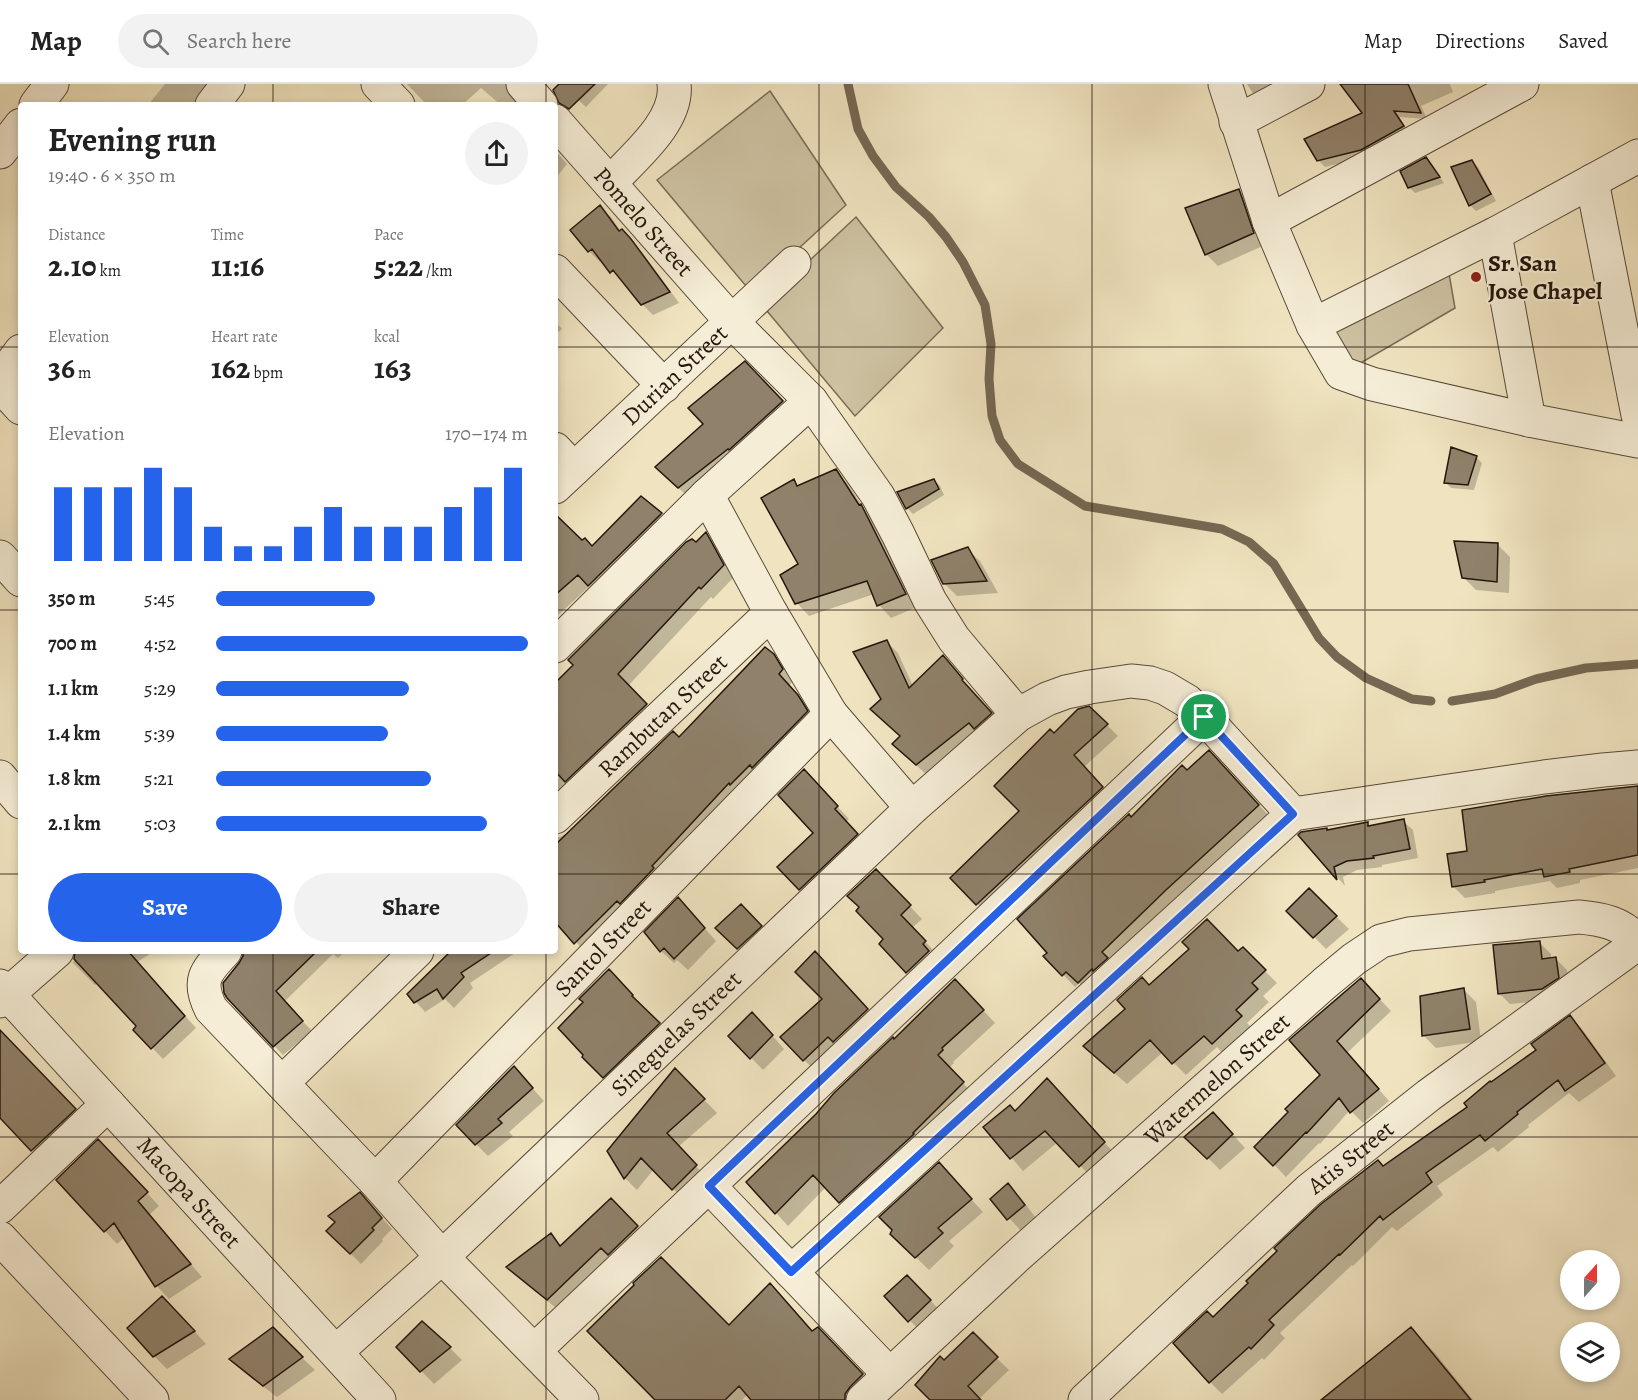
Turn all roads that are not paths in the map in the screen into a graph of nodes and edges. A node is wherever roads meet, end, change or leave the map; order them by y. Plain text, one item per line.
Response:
1 (52, 84) edge
2 (378, 84) edge
3 (523, 84) edge
4 (674, 84) edge
5 (1225, 84) edge
6 (1308, 84) edge
7 (1522, 84) edge
8 (38, 102) edge
9 (395, 102) edge
10 (538, 102) edge
11 (1236, 122) junction
12 (558, 124) edge
13 (18, 129) edge
14 (0, 152) edge
15 (1638, 156) edge
16 (1592, 181) junction
17 (610, 183) junction
18 (1269, 221) junction
19 (1495, 234) junction
20 (794, 264) dead end
21 (558, 274) edge
22 (732, 322) junction
23 (1313, 325) junction
24 (18, 355) edge
25 (0, 379) edge
26 (0, 385) edge
27 (664, 386) junction
28 (811, 400) junction
29 (18, 405) edge
30 (1638, 415) edge
31 (1529, 420) junction
32 (1638, 441) edge
33 (561, 468) edge
34 (707, 495) junction
35 (0, 557) edge
36 (18, 577) edge
37 (771, 612) junction
38 (558, 643) edge
39 (831, 714) junction
40 (1018, 715) junction
41 (1204, 717) junction
42 (1638, 767) edge
43 (0, 777) edge
44 (18, 798) edge
45 (912, 808) junction
46 (558, 814) edge
47 (1293, 814) junction
48 (1638, 942) edge
49 (53, 954) edge
50 (223, 954) edge
51 (414, 954) edge
52 (2, 994) edge
53 (282, 1083) junction
54 (108, 1104) junction
55 (375, 1181) junction
56 (709, 1186) junction
57 (0, 1207) edge
58 (0, 1238) edge
59 (442, 1257) junction
60 (791, 1272) junction
61 (535, 1350) junction
62 (336, 1353) junction
63 (890, 1375) junction
64 (152, 1400) edge
65 (379, 1400) edge
66 (582, 1400) edge
67 (862, 1400) edge
68 (1085, 1400) edge

1 - 8 street
2 - 9 street
3 - 10 street
4 - 17 street
5 - 11 street
6 - 11 street
7 - 18 street
11 - 18 street
12 - 17 street, Pomelo Street
13 - 14 street
15 - 16 street
16 - 19 street
16 - 30 street
17 - 22 street, Pomelo Street
18 - 23 street
19 - 23 street
19 - 31 street
20 - 22 street, Durian Street
21 - 27 street
22 - 27 street, Durian Street
22 - 28 street, Pomelo Street
23 - 31 street
24 - 25 street
26 - 29 street
27 - 33 street, Durian Street
28 - 34 street
28 - 40 street, Pomelo Street
31 - 32 street
34 - 37 street
34 - 38 street
35 - 36 street
37 - 39 street
37 - 46 street, Rambutan Street
39 - 45 street
39 - 55 street, Santol Street
40 - 41 street, Sineguelas Street
40 - 45 street, Sineguelas Street
41 - 47 street, Sineguelas Street
41 - 56 street
42 - 47 street
43 - 44 street
45 - 59 street, Sineguelas Street
47 - 60 street
48 - 63 street, Watermelon Street
48 - 68 street, Atis Street
49 - 52 street
50 - 53 street
51 - 53 street
52 - 54 street, Macopa Street
53 - 55 street
54 - 57 street
54 - 62 street, Macopa Street
55 - 59 street
56 - 60 street
56 - 61 street
58 - 64 street
59 - 61 street
59 - 62 street, Sineguelas Street
60 - 63 street
61 - 66 street
62 - 65 street, Macopa Street
63 - 67 street, Watermelon Street

